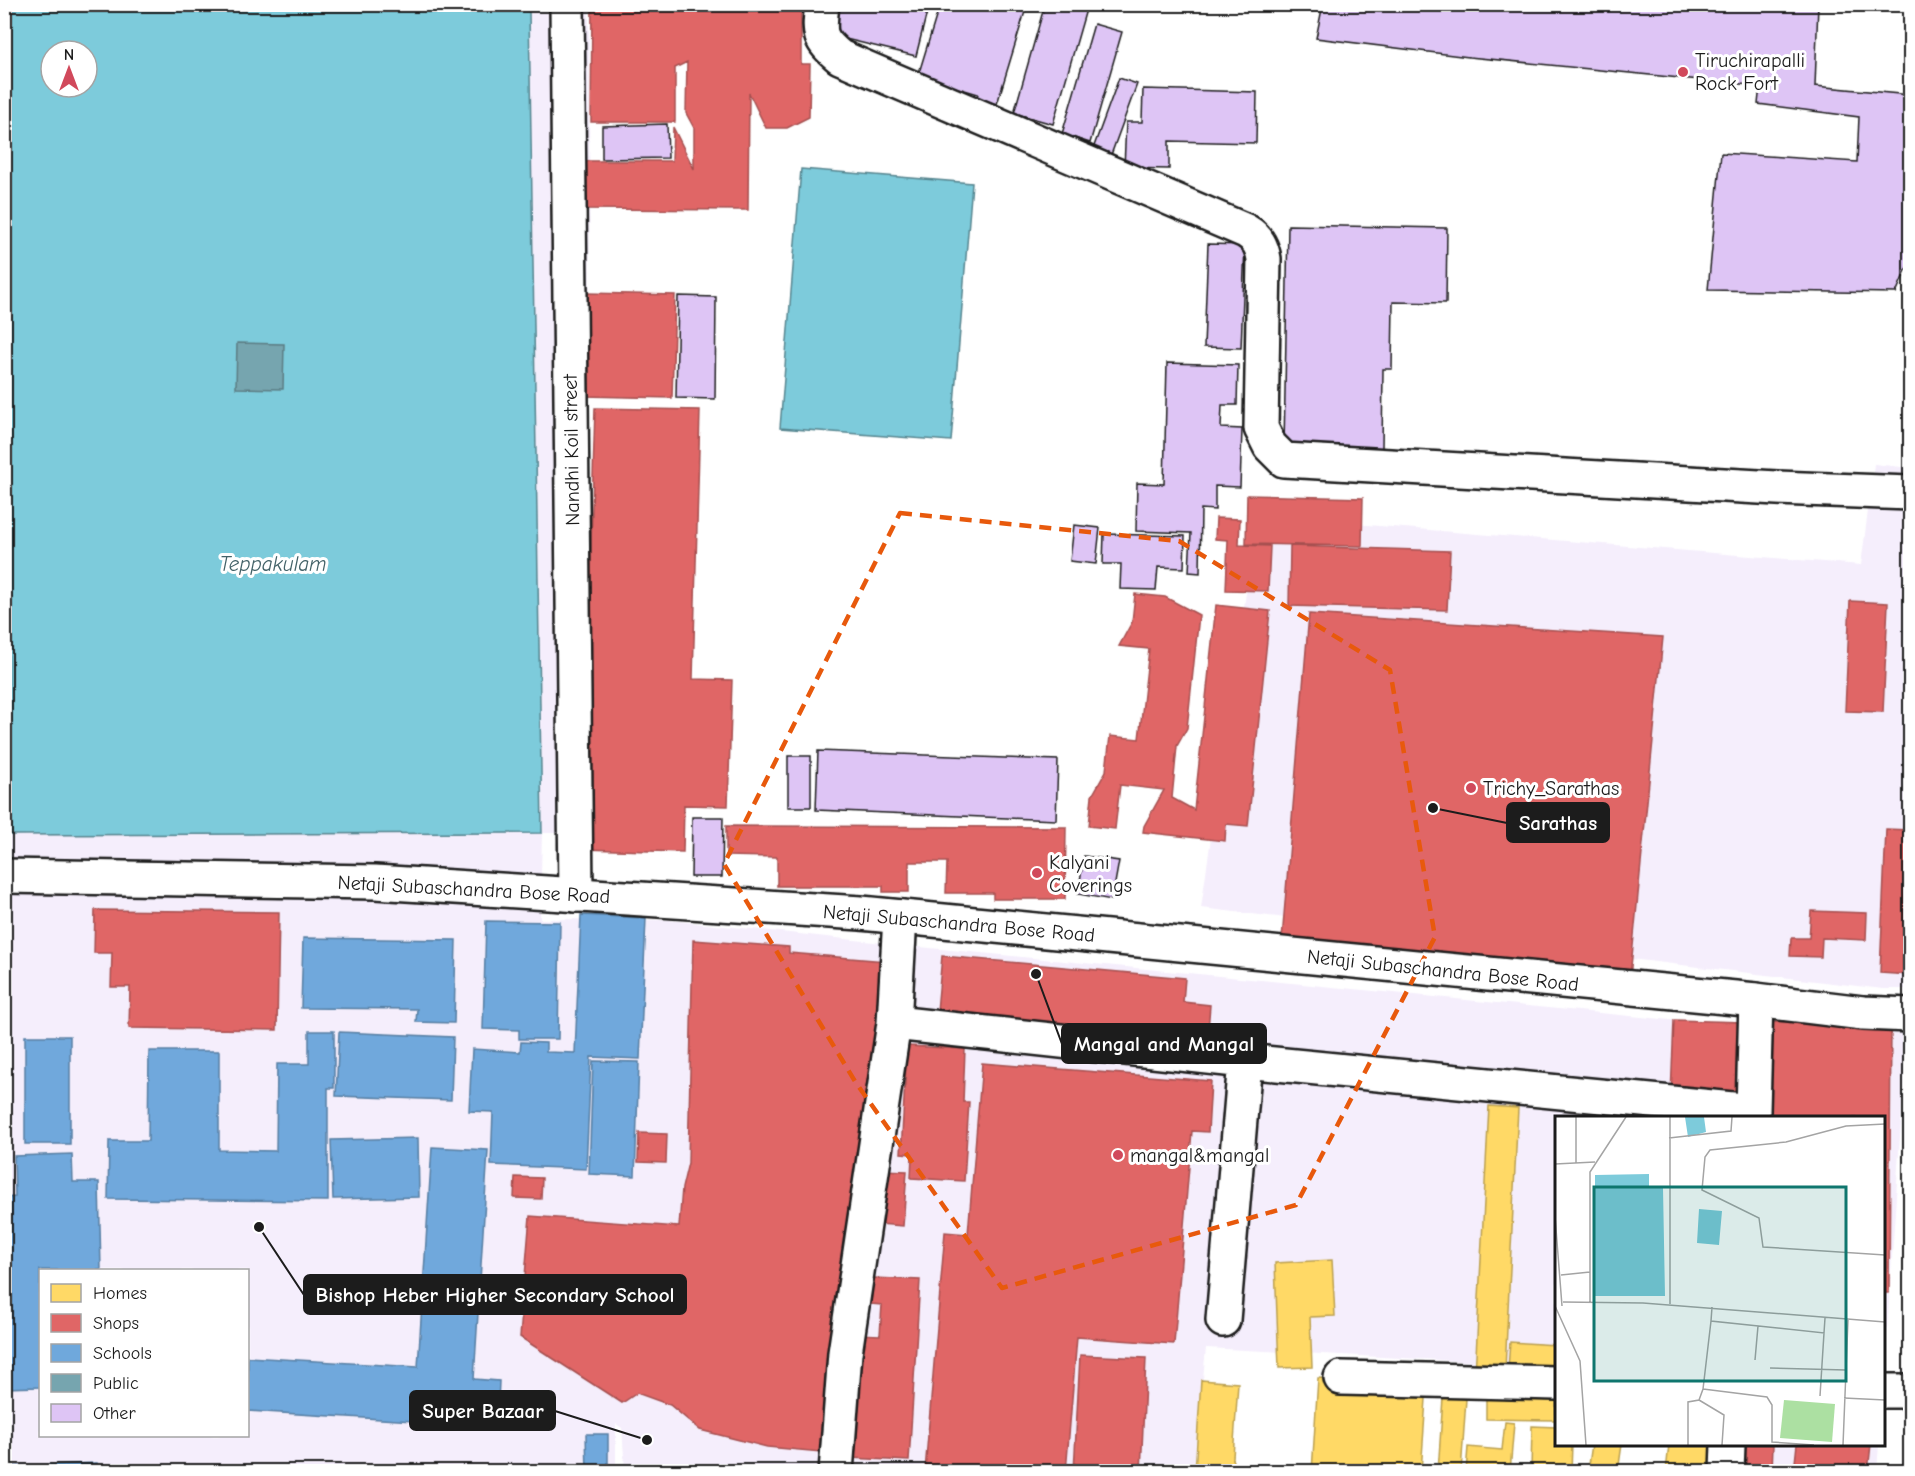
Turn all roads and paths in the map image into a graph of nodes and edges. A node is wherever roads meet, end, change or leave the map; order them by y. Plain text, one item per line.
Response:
1 (567, 4) edge
2 (822, 4) edge
3 (1911, 493) edge
4 (4, 876) edge
5 (576, 895) junction
6 (900, 917) junction
7 (1756, 1000) junction
8 (1911, 1015) edge
9 (894, 1023) junction
10 (1245, 1061) junction
11 (1753, 1114) edge
12 (1223, 1320) dead end
13 (1341, 1378) dead end
14 (1555, 1383) edge
15 (1885, 1391) edge
16 (1911, 1391) edge
17 (1728, 1446) edge
18 (836, 1472) edge
19 (1727, 1472) edge

1 - 5 street, Nandhi Koil street
2 - 3 street
4 - 5 street, Netaji Subaschandra Bose Road
5 - 6 street, Netaji Subaschandra Bose Road
6 - 7 street, Netaji Subaschandra Bose Road
6 - 9 street
7 - 8 street, Netaji Subaschandra Bose Road
7 - 11 street
9 - 10 street
9 - 18 street
10 - 11 street
10 - 12 street
13 - 14 street
15 - 16 street
17 - 19 street

